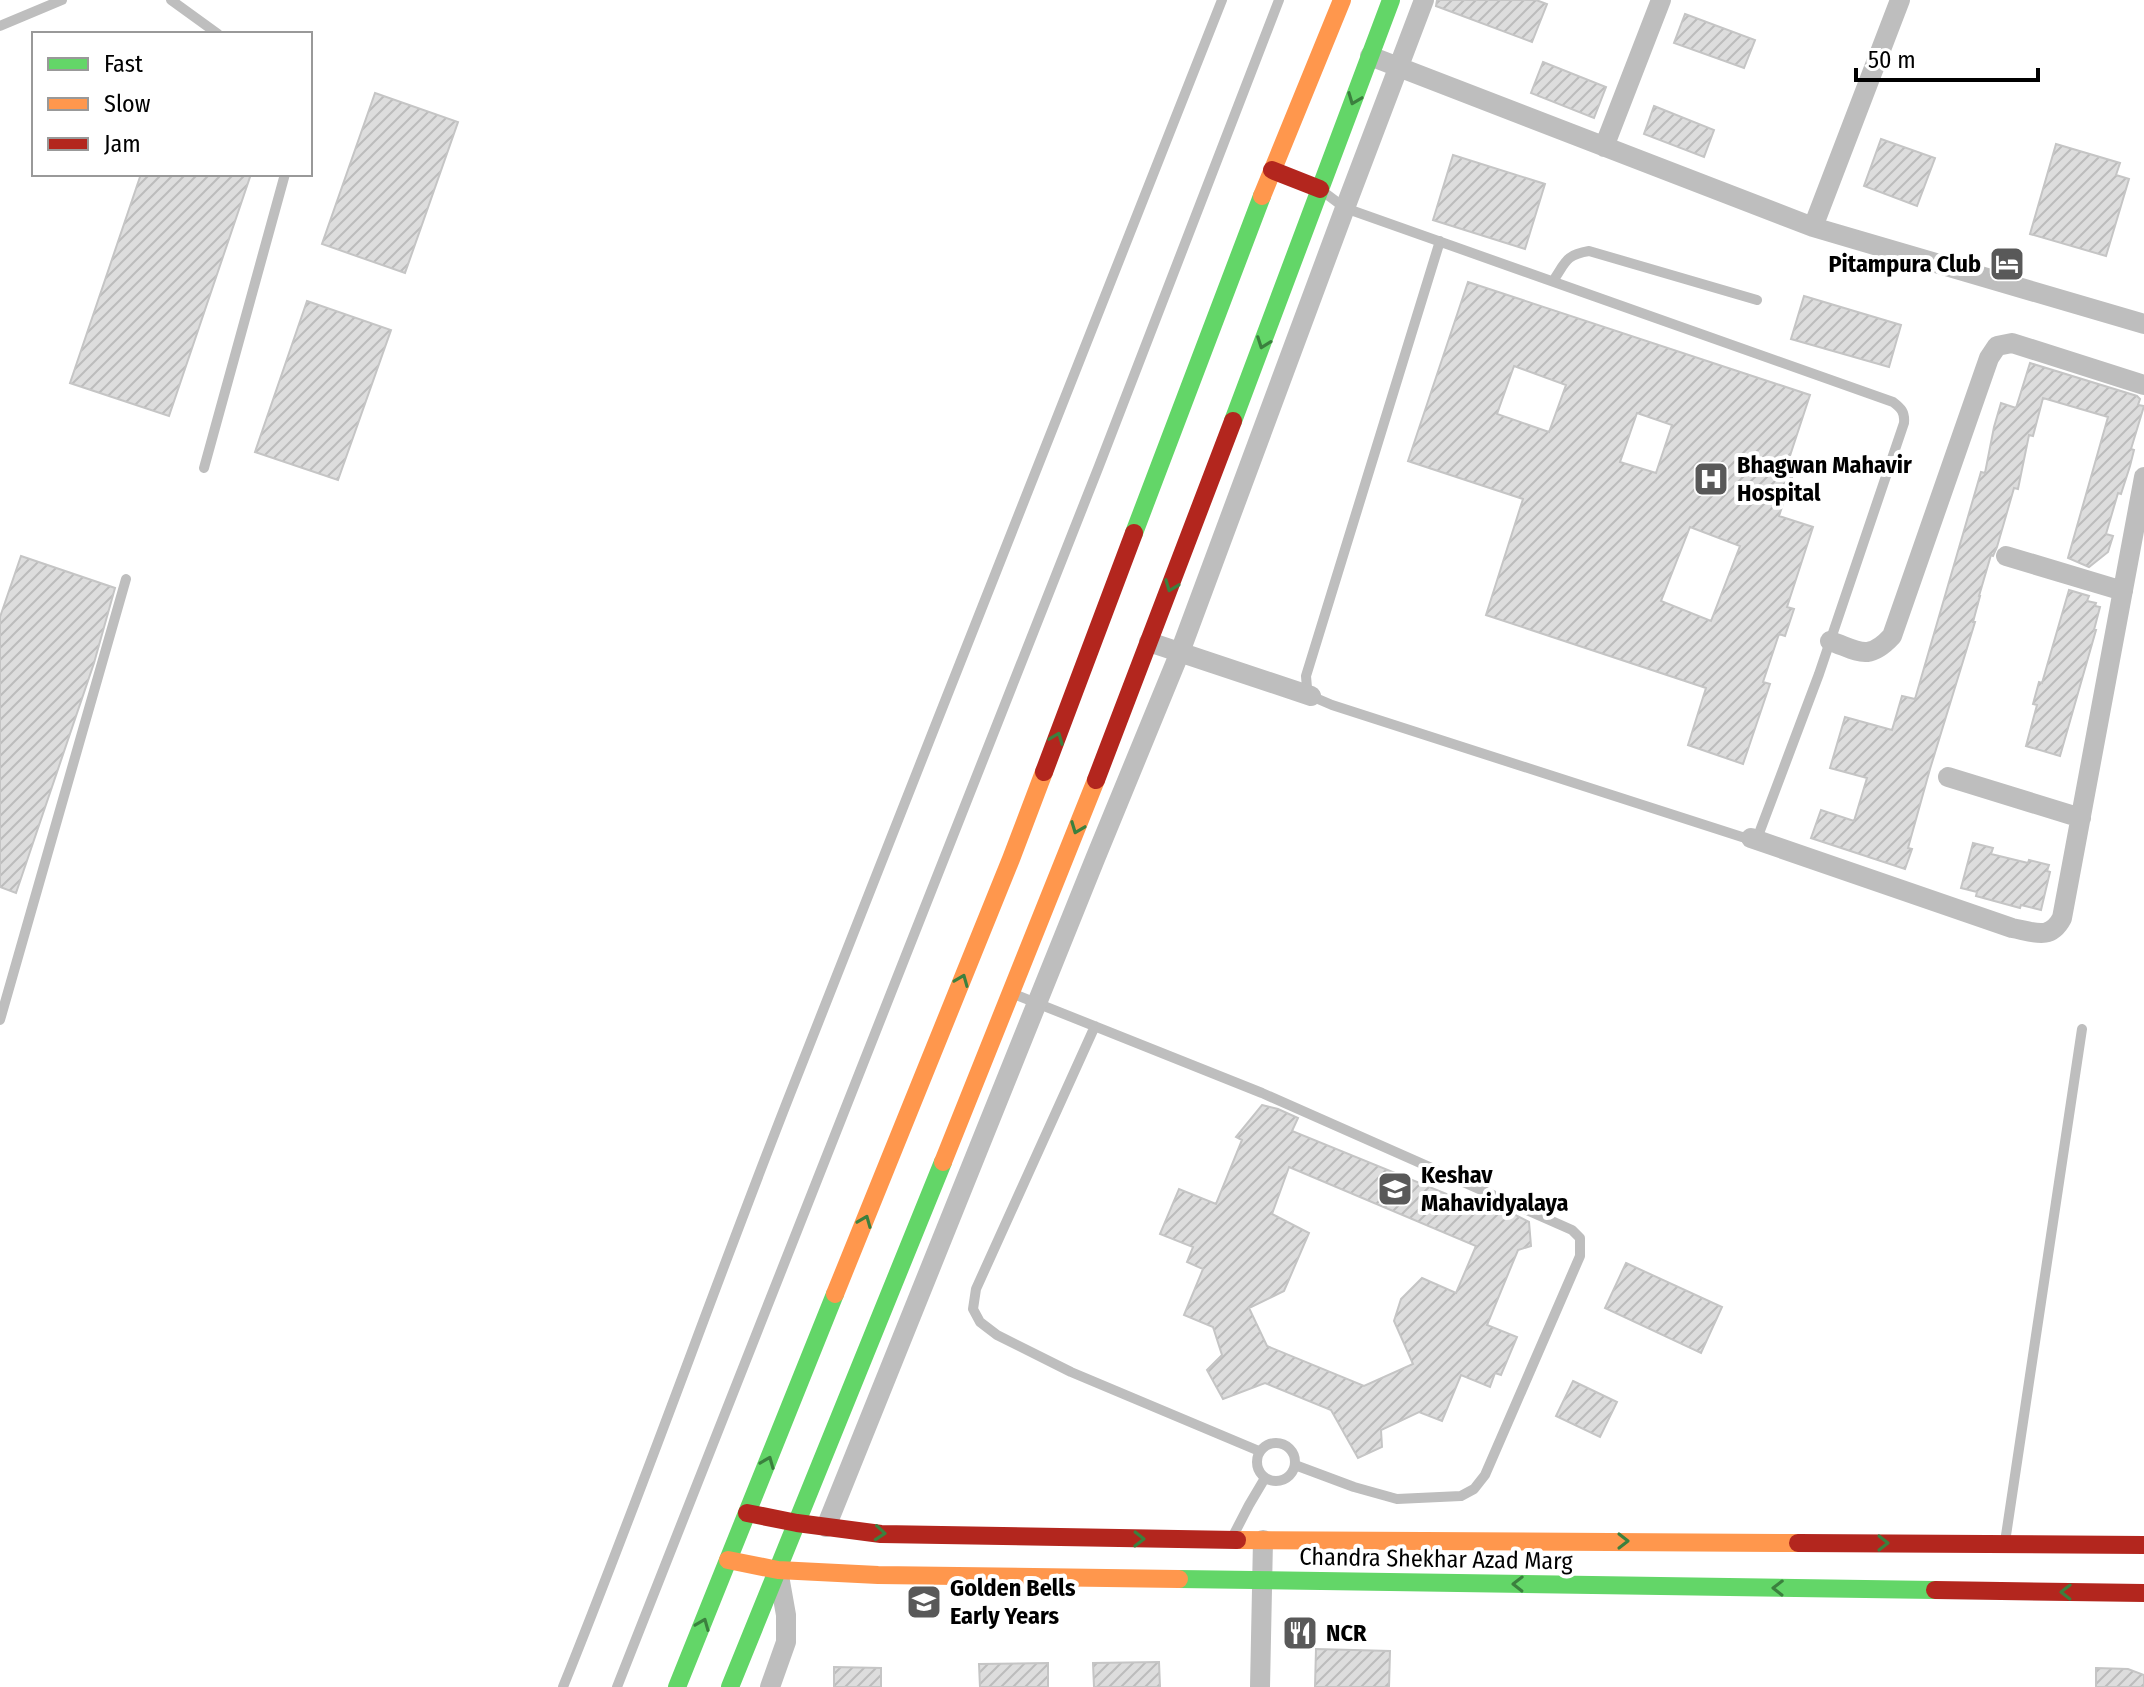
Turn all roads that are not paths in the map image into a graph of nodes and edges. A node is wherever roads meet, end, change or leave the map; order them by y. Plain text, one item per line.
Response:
1 (62, 0) edge
2 (171, 0) edge
3 (1222, 0) edge
4 (1279, 0) edge
5 (1342, 0) edge
6 (1391, 0) edge
7 (1424, 0) edge
8 (1661, 0) edge
9 (1900, 0) edge
10 (0, 26) edge
11 (215, 32) edge
12 (1370, 56) junction
13 (1398, 67) junction
14 (1604, 147) junction
15 (1272, 170) junction
16 (284, 176) edge
17 (1320, 189) junction
18 (1345, 208) junction
19 (1813, 227) junction
20 (1440, 241) junction
21 (1553, 281) junction
22 (1757, 300) dead end
23 (2144, 324) edge
24 (2144, 385) edge
25 (204, 468) dead end
26 (2144, 477) edge
27 (2006, 556) dead end
28 (126, 579) dead end
29 (2123, 591) junction
30 (1830, 641) junction
31 (1149, 642) junction
32 (1180, 652) junction
33 (1311, 696) junction
34 (1948, 777) dead end
35 (2081, 818) junction
36 (1751, 838) junction
37 (1011, 993) junction
38 (1037, 1003) junction
39 (0, 1020) edge
40 (1095, 1026) junction
41 (2082, 1029) dead end
42 (1259, 1451) junction
43 (1295, 1465) junction
44 (1265, 1478) junction
45 (747, 1513) junction
46 (797, 1523) junction
47 (826, 1527) junction
48 (1231, 1540) junction
49 (1263, 1540) junction
50 (2005, 1544) junction
51 (2144, 1545) edge
52 (728, 1560) junction
53 (778, 1570) junction
54 (1262, 1581) junction
55 (2144, 1593) edge
56 (563, 1687) edge
57 (617, 1687) edge
58 (677, 1687) edge
59 (730, 1687) edge
60 (770, 1687) edge
61 (1260, 1687) edge

1 - 10 lane
2 - 11 lane
3 - 56 lane
4 - 57 lane
5 - 15 main road
6 - 12 main road
7 - 13 street
8 - 14 street
9 - 19 street
12 - 13 street
12 -> 17 main road
13 - 14 street
13 - 18 street
14 - 19 street
15 - 17 main road
45 -> 15 main road
16 - 25 lane
17 - 18 lane
17 -> 31 main road
18 - 20 lane
18 - 32 street
19 - 23 street
20 - 21 lane
20 - 33 lane
21 - 22 lane
21 - 30 lane
24 - 30 street
26 - 29 street
27 - 29 street
28 - 39 lane
29 - 35 street
30 - 36 lane
31 - 32 street
31 -> 37 main road
32 - 33 street
32 - 38 street
33 - 36 lane
34 - 35 street
35 - 36 street
37 - 38 lane
37 - 46 main road
38 - 40 lane
38 - 47 street
40 - 42 lane
40 - 43 lane
41 - 50 lane
42 - 43 lane
42 - 44 lane
43 - 44 lane
44 - 48 lane
45 - 46 main road, Chandra Shekhar Azad Marg
45 - 52 main road
46 - 47 main road, Chandra Shekhar Azad Marg
46 - 53 main road
47 -> 48 main road, Chandra Shekhar Azad Marg
48 - 49 main road, Chandra Shekhar Azad Marg
49 -> 50 main road, Chandra Shekhar Azad Marg
49 - 54 street
50 - 51 main road, Chandra Shekhar Azad Marg
52 - 53 main road, Chandra Shekhar Azad Marg
58 -> 52 main road
53 - 54 main road, Chandra Shekhar Azad Marg
53 - 59 main road
53 - 60 street
55 -> 54 main road, Chandra Shekhar Azad Marg
54 - 61 street

